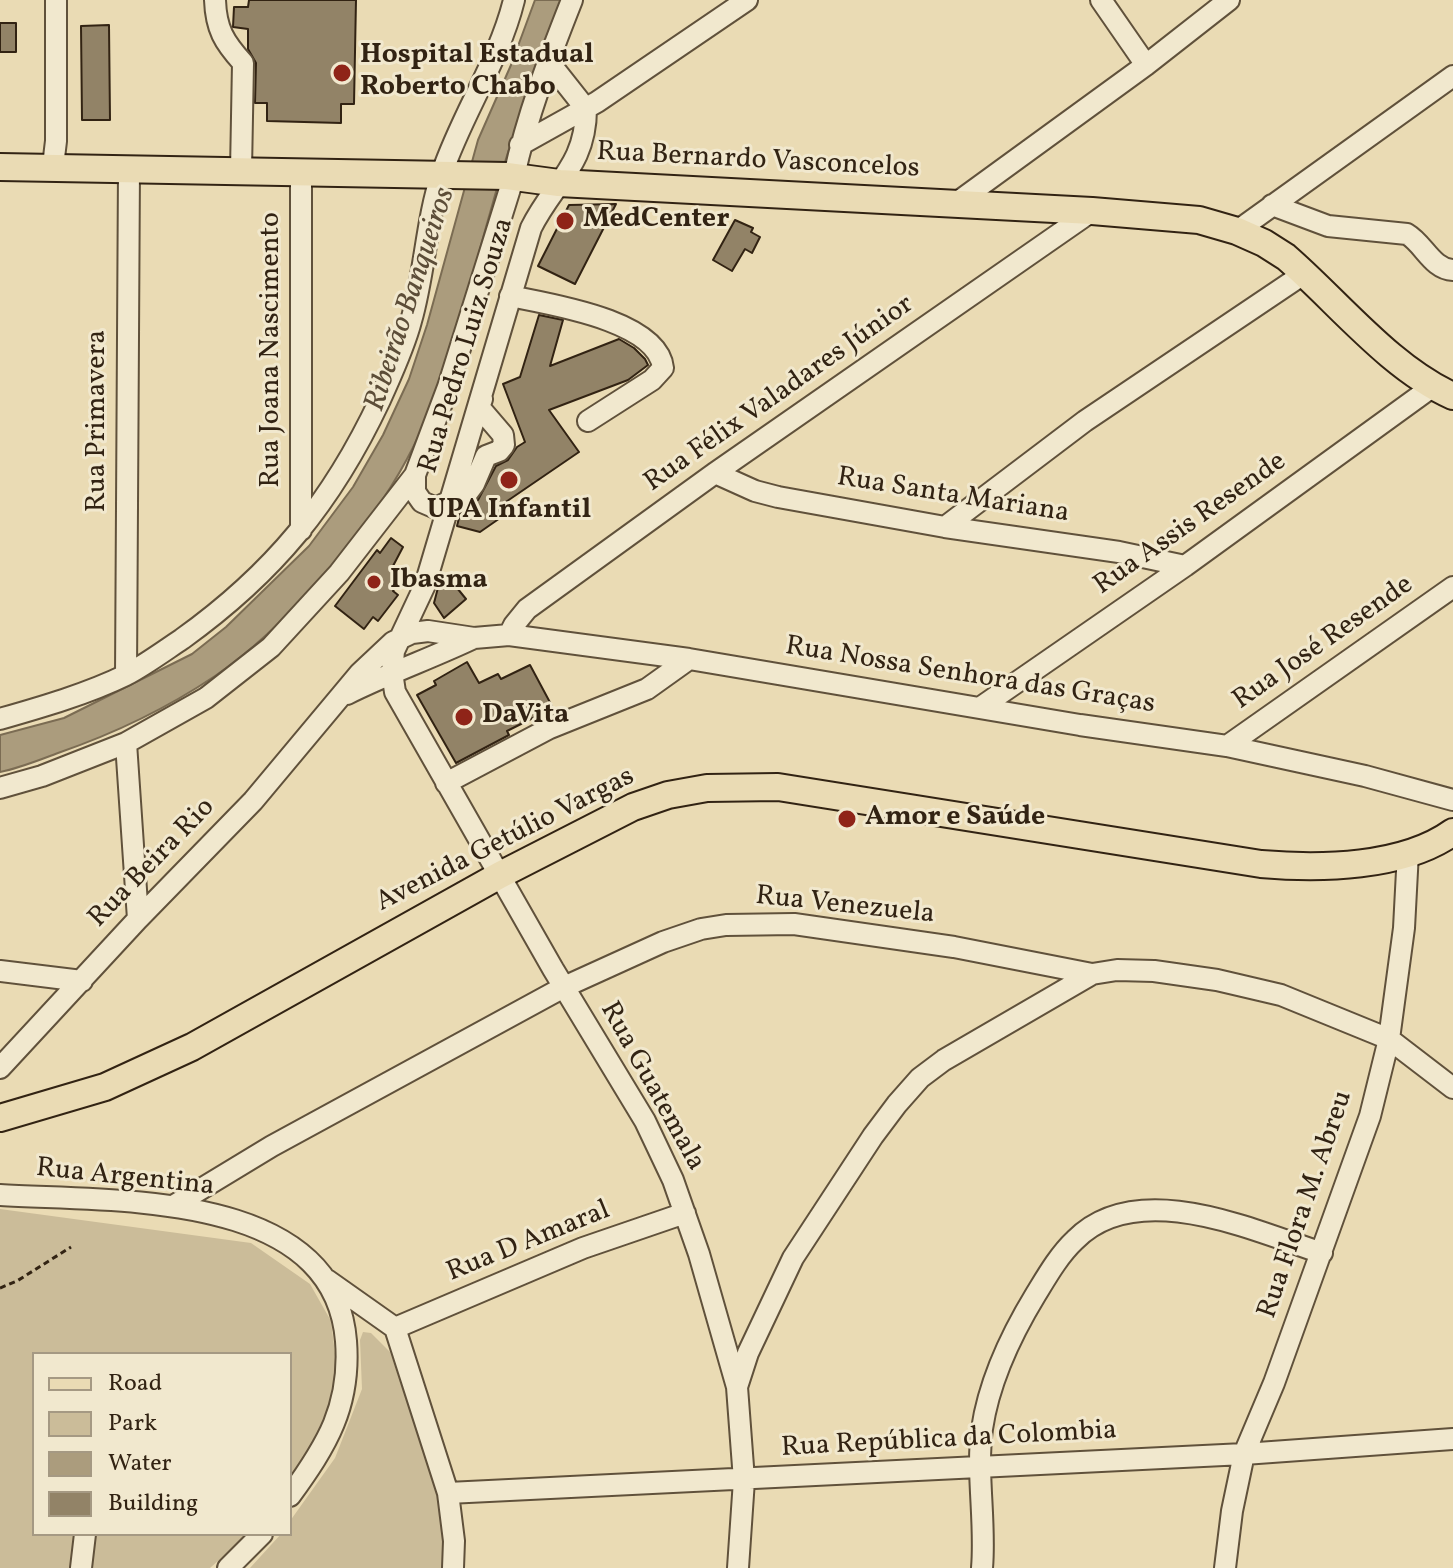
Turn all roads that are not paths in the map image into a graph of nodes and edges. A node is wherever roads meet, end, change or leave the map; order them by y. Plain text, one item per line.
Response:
1 (56, 0) edge
2 (215, 0) edge
3 (514, 0) edge
4 (572, 0) edge
5 (747, 0) edge
6 (1101, 0) edge
7 (1229, 0) edge
8 (548, 61) junction
9 (1146, 65) junction
10 (1453, 76) edge
11 (586, 109) junction
12 (520, 145) junction
13 (53, 166) junction
14 (0, 167) edge
15 (129, 168) junction
16 (241, 170) junction
17 (301, 171) junction
18 (450, 174) junction
19 (510, 176) junction
20 (559, 183) junction
21 (955, 204) junction
22 (1272, 205) junction
23 (1092, 211) junction
24 (1237, 231) junction
25 (1453, 270) edge
26 (1305, 273) junction
27 (510, 296) junction
28 (1442, 392) edge
29 (482, 399) junction
30 (588, 421) dead end
31 (715, 473) junction
32 (415, 475) junction
33 (396, 499) junction
34 (450, 501) junction
35 (945, 527) junction
36 (301, 530) junction
37 (443, 530) junction
38 (1185, 566) junction
39 (425, 585) junction
40 (1453, 587) edge
41 (428, 631) junction
42 (509, 635) junction
43 (401, 637) junction
44 (474, 638) junction
45 (689, 659) junction
46 (422, 661) junction
47 (392, 672) junction
48 (126, 675) junction
49 (343, 696) junction
50 (981, 707) junction
51 (0, 719) edge
52 (126, 743) junction
53 (1227, 746) junction
54 (446, 783) junction
55 (0, 788) edge
56 (1453, 800) edge
57 (1453, 832) edge
58 (1408, 852) junction
59 (500, 875) junction
60 (138, 919) junction
61 (0, 971) edge
62 (1092, 974) junction
63 (82, 981) junction
64 (564, 987) junction
65 (1389, 1039) junction
66 (0, 1068) edge
67 (1453, 1088) edge
68 (0, 1118) edge
69 (0, 1195) edge
70 (173, 1206) junction
71 (685, 1213) junction
72 (1322, 1253) junction
73 (325, 1278) junction
74 (395, 1328) junction
75 (737, 1387) junction
76 (1453, 1439) edge
77 (1244, 1454) junction
78 (982, 1466) junction
79 (744, 1480) junction
80 (292, 1493) edge
81 (448, 1493) junction
82 (85, 1536) edge
83 (260, 1536) edge
84 (81, 1568) edge
85 (228, 1568) edge
86 (453, 1568) edge
87 (738, 1568) edge
88 (982, 1568) edge
89 (1225, 1568) edge

1 - 13 street
2 - 16 street
3 - 18 street
4 - 8 street
5 - 11 street
6 - 9 street
7 - 9 street
8 - 11 street
8 - 12 street
9 - 21 street
10 - 22 street
11 - 12 street
11 - 20 street, Rua Pedro Luiz Souza
12 - 19 street
13 - 14 main road, Rua Bernardo Vasconcelos
13 - 15 main road, Rua Bernardo Vasconcelos
15 - 16 main road, Rua Bernardo Vasconcelos
15 - 48 street, Rua Primavera
16 - 17 main road, Rua Bernardo Vasconcelos
17 - 18 main road, Rua Bernardo Vasconcelos
17 - 36 street, Rua Joana Nascimento
18 - 19 main road, Rua Bernardo Vasconcelos
18 - 36 street
19 - 20 main road, Rua Bernardo Vasconcelos
19 - 32 street
20 - 21 main road, Rua Bernardo Vasconcelos
20 - 27 street, Rua Pedro Luiz Souza
21 - 23 main road, Rua Bernardo Vasconcelos
22 - 24 street
22 - 25 street
23 - 24 main road, Rua Bernardo Vasconcelos
23 - 31 street, Rua Félix Valadares Júnior
24 - 26 main road, Rua Bernardo Vasconcelos
26 - 28 main road, Rua Bernardo Vasconcelos
26 - 35 street
27 - 29 street, Rua Pedro Luiz Souza
27 - 30 street
28 - 38 street, Rua Assis Resende
29 - 34 street, Rua Pedro Luiz Souza
29 - 34 street
31 - 35 street, Rua Santa Mariana
31 - 42 street, Rua Félix Valadares Júnior
32 - 33 street
32 - 34 street
33 - 37 street
33 - 52 street
34 - 37 street, Rua Pedro Luiz Souza
35 - 38 street, Rua Santa Mariana
36 - 48 street
37 - 39 street, Rua Beira Rio
38 - 50 street, Rua Assis Resende
39 - 41 street, Rua Beira Rio
39 - 43 street, Rua Beira Rio
40 - 53 street, Rua José Resende
41 - 43 street, Rua Beira Rio
41 - 44 street, Rua Nossa Senhora das Graças
41 - 46 street, Rua Beira Rio
42 - 44 street, Rua Nossa Senhora das Graças
42 - 45 street, Rua Nossa Senhora das Graças
43 - 46 street
43 - 47 street, Rua Beira Rio
43 - 49 street, Rua Beira Rio
44 - 46 street, Rua Nossa Senhora das Graças
45 - 50 street, Rua Nossa Senhora das Graças
45 - 54 street
46 - 47 street, Rua Beira Rio
47 - 49 street, Rua Beira Rio
47 - 54 street, Rua Guatemala
48 - 51 street
49 - 60 street, Rua Beira Rio
50 - 53 street, Rua Nossa Senhora das Graças
52 - 55 street
52 - 60 street
53 - 56 street, Rua Nossa Senhora das Graças
54 - 59 street, Rua Guatemala
57 - 58 main road, Avenida Getúlio Vargas
58 - 59 main road, Avenida Getúlio Vargas
58 - 65 street, Rua Flora M. Abreu
59 - 64 street, Rua Guatemala
59 - 68 main road, Avenida Getúlio Vargas
60 - 63 street, Rua Beira Rio
61 - 63 street
62 - 64 street, Rua Venezuela
62 - 65 street, Rua Venezuela
62 - 75 street
63 - 66 street, Rua Beira Rio
64 - 70 street, Rua Venezuela
64 - 71 street, Rua Guatemala
65 - 67 street, Rua Venezuela
65 - 72 street, Rua Flora M. Abreu
69 - 70 street, Rua Argentina
70 - 73 street, Rua Argentina
71 - 74 street, Rua D Amaral
71 - 75 street, Rua Guatemala
72 - 77 street, Rua Flora M. Abreu
72 - 78 street
73 - 74 street
73 - 80 street, Rua Argentina
74 - 81 street
75 - 79 street, Rua Guatemala
76 - 77 street, Rua República da Colombia
77 - 78 street, Rua República da Colombia
77 - 89 street, Rua Flora M. Abreu
78 - 79 street, Rua República da Colombia
78 - 88 street
79 - 81 street, Rua República da Colombia
79 - 87 street, Rua Guatemala
81 - 86 street
82 - 84 street
83 - 85 street

